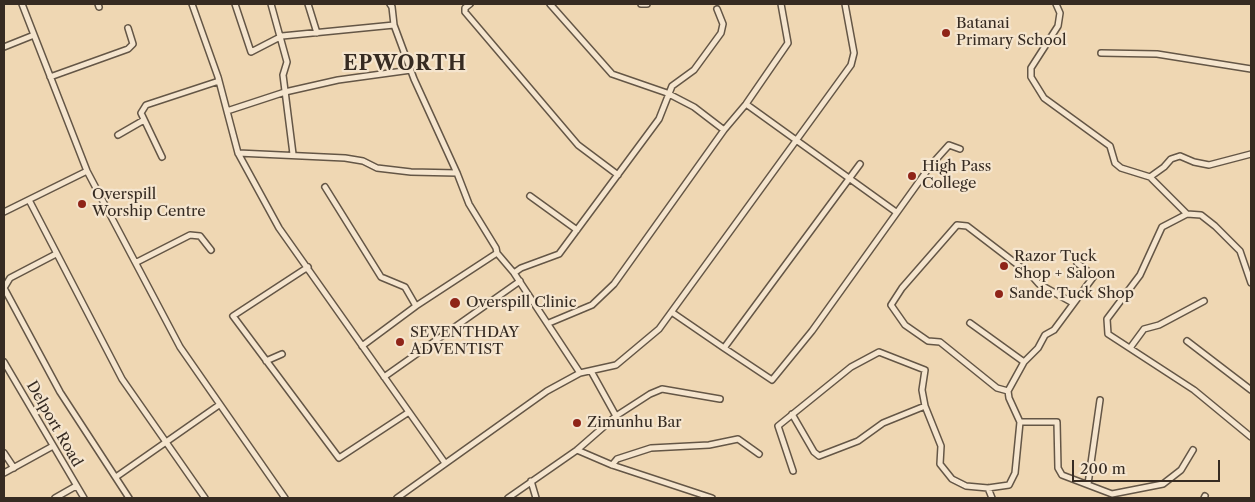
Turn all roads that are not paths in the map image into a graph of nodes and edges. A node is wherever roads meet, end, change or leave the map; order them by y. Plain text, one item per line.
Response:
1 (22, 4) edge
2 (192, 4) edge
3 (235, 4) edge
4 (271, 4) edge
5 (308, 4) edge
6 (470, 4) edge
7 (550, 4) edge
8 (641, 4) edge
9 (647, 4) edge
10 (781, 4) edge
11 (845, 4) edge
12 (1056, 4) edge
13 (392, 5) edge
14 (718, 9) dead end
15 (394, 25) junction
16 (128, 28) dead end
17 (317, 33) junction
18 (34, 35) junction
19 (282, 36) junction
20 (4, 47) edge
21 (1101, 53) dead end
22 (1251, 69) edge
23 (411, 70) junction
24 (50, 77) junction
25 (219, 80) junction
26 (286, 92) junction
27 (667, 93) junction
28 (746, 104) junction
29 (227, 111) junction
30 (144, 120) junction
31 (724, 130) junction
32 (118, 135) dead end
33 (798, 140) junction
34 (960, 149) dead end
35 (238, 153) junction
36 (292, 154) junction
37 (1251, 154) edge
38 (162, 157) dead end
39 (860, 164) dead end
40 (87, 171) junction
41 (457, 172) junction
42 (618, 175) junction
43 (1150, 177) junction
44 (849, 179) junction
45 (325, 187) dead end
46 (530, 196) dead end
47 (30, 200) junction
48 (4, 212) edge
49 (896, 212) junction
50 (1186, 214) junction
51 (577, 230) junction
52 (211, 250) dead end
53 (497, 253) junction
54 (56, 254) junction
55 (137, 262) junction
56 (1078, 263) dead end
57 (308, 267) junction
58 (514, 272) junction
59 (520, 281) junction
60 (1251, 283) edge
61 (1204, 301) dead end
62 (1073, 303) junction
63 (416, 306) junction
64 (673, 312) junction
65 (549, 323) junction
66 (970, 323) dead end
67 (1187, 341) dead end
68 (362, 346) junction
69 (724, 348) junction
70 (1130, 348) junction
71 (282, 354) dead end
72 (266, 361) junction
73 (4, 362) edge
74 (1024, 362) junction
75 (591, 372) junction
76 (580, 373) junction
77 (384, 377) junction
78 (1251, 390) edge
79 (1008, 391) junction
80 (720, 399) dead end
81 (1100, 400) dead end
82 (219, 405) junction
83 (925, 406) junction
84 (409, 412) junction
85 (792, 414) junction
86 (616, 416) junction
87 (1020, 422) junction
88 (1251, 436) edge
89 (165, 443) junction
90 (53, 446) junction
91 (576, 450) junction
92 (1193, 450) dead end
93 (4, 453) edge
94 (758, 454) dead end
95 (445, 462) junction
96 (612, 465) junction
97 (14, 468) junction
98 (793, 471) dead end
99 (4, 473) edge
100 (116, 478) junction
101 (531, 481) junction
102 (1088, 484) junction
103 (76, 486) junction
104 (988, 488) junction
105 (1138, 490) junction
106 (703, 497) edge
107 (55, 498) edge
108 (84, 498) edge
109 (129, 498) edge
110 (205, 498) edge
111 (285, 498) edge
112 (397, 498) edge
113 (508, 498) edge
114 (536, 498) edge
115 (712, 498) edge
116 (992, 498) edge
117 (1139, 498) edge

1 - 18 street
2 - 25 street
3 - 19 street
4 - 19 street
5 - 17 street
6 - 42 street
7 - 27 street
8 - 9 street
10 - 28 street
11 - 33 street
12 - 43 street
13 - 15 street
14 - 27 street
15 - 17 street
15 - 23 street
16 - 24 street
17 - 19 street
18 - 20 street
18 - 24 street
19 - 26 street
21 - 22 street
23 - 26 street
23 - 41 street
24 - 40 street
25 - 29 street
25 - 30 street
26 - 29 street
26 - 36 street
27 - 31 street
27 - 42 street
28 - 31 street
28 - 33 street
29 - 35 street
30 - 32 street
30 - 38 street
31 - 65 street
33 - 44 street
33 - 64 street
34 - 49 street
35 - 36 street
35 - 57 street
36 - 41 street
37 - 43 street
39 - 44 street
40 - 47 street
40 - 55 street
41 - 53 street
42 - 51 street
43 - 50 street
44 - 49 street
44 - 69 street
45 - 63 street
46 - 51 street
47 - 48 street
47 - 54 street
49 - 69 street
50 - 60 street
50 - 70 street
51 - 58 street
52 - 55 street
53 - 58 street
53 - 63 street
54 - 89 street
54 - 100 street
55 - 82 street
56 - 62 street
57 - 68 street
57 - 72 street
58 - 59 street
59 - 65 street
59 - 77 street
61 - 70 street
62 - 74 street
62 - 79 street
63 - 68 street
64 - 69 street
64 - 75 street
65 - 76 street
66 - 74 street
67 - 78 street
68 - 77 street
70 - 88 street
71 - 72 street
72 - 84 street
73 - 90 street, Delport Road
74 - 79 street
75 - 76 street
75 - 86 street
76 - 95 street
77 - 84 street
79 - 87 street
80 - 86 street
81 - 102 street
82 - 89 street
82 - 111 street
83 - 85 street
83 - 85 street
83 - 104 street
84 - 95 street
85 - 98 street
86 - 91 street
87 - 102 street
87 - 104 street
89 - 100 street
89 - 110 street
90 - 97 street
90 - 103 street, Delport Road
91 - 96 street
91 - 101 street
92 - 105 street
93 - 97 street
94 - 96 street
95 - 112 street
96 - 106 street
97 - 99 street
100 - 109 street
101 - 113 street
101 - 114 street
102 - 105 street
103 - 107 street
103 - 108 street, Delport Road
104 - 116 street
105 - 117 street
106 - 115 street

